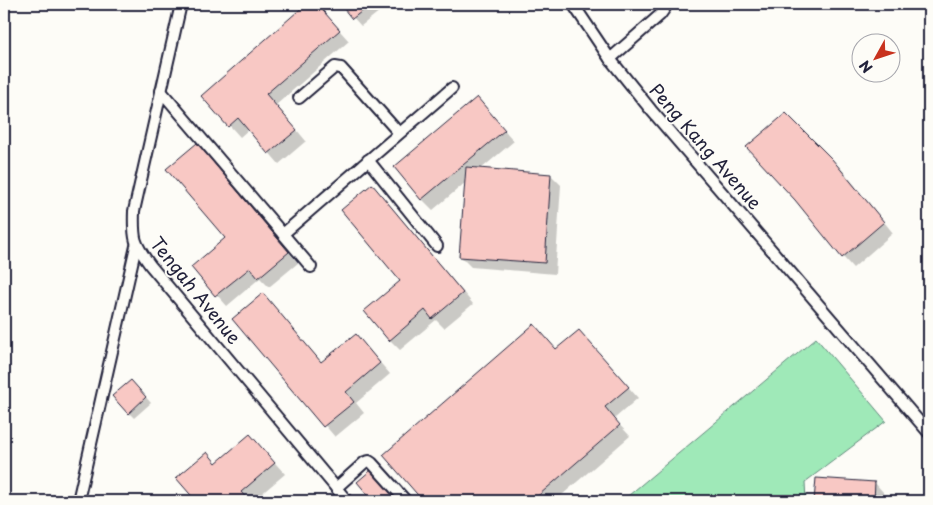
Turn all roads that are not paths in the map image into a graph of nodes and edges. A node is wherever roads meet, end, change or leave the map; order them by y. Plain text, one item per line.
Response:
1 (181, 4) edge
2 (573, 4) edge
3 (665, 4) edge
4 (610, 59) junction
5 (452, 88) dead end
6 (161, 91) junction
7 (300, 98) dead end
8 (400, 132) junction
9 (368, 160) junction
10 (283, 234) junction
11 (136, 246) junction
12 (437, 246) dead end
13 (311, 267) dead end
14 (929, 433) edge
15 (336, 488) junction
16 (78, 501) edge
17 (348, 501) edge
18 (406, 501) edge

1 - 6 lane, Tengah Avenue
2 - 4 lane, Peng Kang Avenue
3 - 4 lane
4 - 14 lane, Peng Kang Avenue
5 - 8 lane
6 - 10 lane
6 - 11 lane, Tengah Avenue
7 - 8 lane
8 - 9 lane
9 - 10 lane
9 - 12 lane
10 - 13 lane
11 - 15 lane, Tengah Avenue
11 - 16 lane
15 - 17 lane, Tengah Avenue
15 - 18 lane

